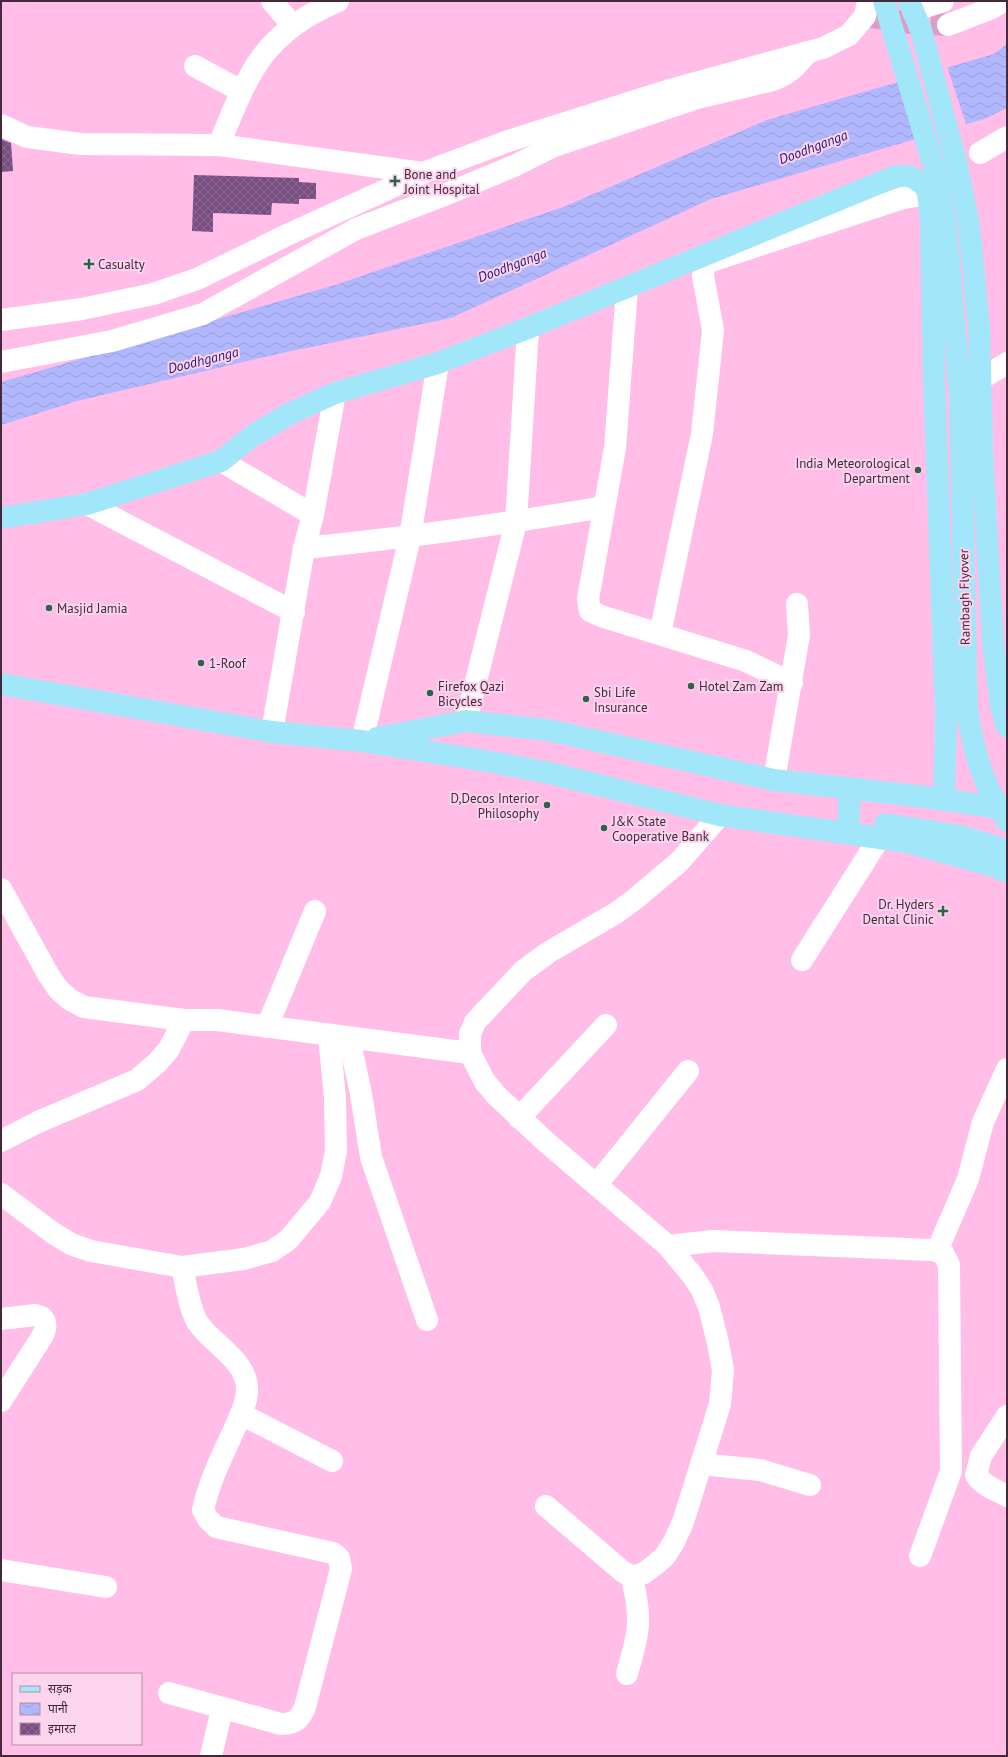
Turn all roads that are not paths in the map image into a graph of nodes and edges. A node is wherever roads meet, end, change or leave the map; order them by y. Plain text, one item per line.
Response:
1 (272, 1) edge
2 (338, 1) edge
3 (868, 1) edge
4 (884, 1) edge
5 (943, 1) edge
6 (1003, 1) edge
7 (911, 6) edge
8 (292, 25) junction
9 (948, 25) tunnel mouth
10 (893, 26) junction
11 (849, 35) junction
12 (808, 52) junction
13 (195, 66) dead end
14 (241, 91) junction
15 (1, 125) edge
16 (1007, 137) edge
17 (219, 145) junction
18 (980, 153) dead end
19 (423, 173) junction
20 (931, 189) junction
21 (626, 288) junction
22 (1, 320) edge
23 (528, 328) junction
24 (1, 362) edge
25 (438, 363) junction
26 (1007, 363) edge
27 (958, 365) junction
28 (981, 379) junction
29 (336, 394) junction
30 (221, 461) junction
31 (87, 504) junction
32 (604, 507) junction
33 (312, 515) junction
34 (1, 518) edge
35 (516, 522) junction
36 (410, 537) junction
37 (304, 548) junction
38 (797, 604) dead end
39 (294, 612) junction
40 (660, 634) junction
41 (792, 683) junction
42 (1, 684) edge
43 (466, 722) junction
44 (1007, 727) edge
45 (272, 732) junction
46 (362, 741) junction
47 (774, 780) junction
48 (850, 789) junction
49 (949, 801) junction
50 (726, 809) junction
51 (1007, 809) edge
52 (1007, 821) edge
53 (848, 833) junction
54 (880, 838) junction
55 (1007, 850) edge
56 (1007, 872) edge
57 (1, 889) edge
58 (315, 911) dead end
59 (802, 960) dead end
60 (184, 1020) junction
61 (606, 1025) dead end
62 (267, 1027) junction
63 (339, 1037) junction
64 (470, 1053) junction
65 (1007, 1069) edge
66 (688, 1071) dead end
67 (519, 1118) junction
68 (1, 1141) edge
69 (597, 1184) junction
70 (1, 1194) edge
71 (668, 1246) junction
72 (937, 1251) junction
73 (182, 1267) junction
74 (1, 1320) edge
75 (427, 1320) dead end
76 (1, 1401) edge
77 (241, 1414) junction
78 (1007, 1416) edge
79 (332, 1461) dead end
80 (701, 1464) junction
81 (810, 1485) dead end
82 (1007, 1496) edge
83 (546, 1506) dead end
84 (920, 1556) dead end
85 (1, 1570) edge
86 (632, 1578) junction
87 (106, 1587) dead end
88 (627, 1674) dead end
89 (168, 1694) dead end
90 (222, 1709) junction
91 (211, 1756) edge

1 - 8 street
2 - 8 street
3 - 11 street
4 - 10 main road, Rambagh Flyover
5 - 7 street
6 - 9 street
7 - 28 main road
8 - 14 street
10 - 11 street
10 - 27 main road, Rambagh Flyover
11 - 12 street
12 - 19 street
12 - 24 street
13 - 14 street
14 - 17 street
15 - 17 street
16 - 18 street
17 - 19 street
19 - 22 street
20 - 21 main road
20 - 40 street
20 - 49 main road
21 - 23 main road
21 - 32 street
23 - 25 main road
23 - 35 street
25 - 29 main road
25 - 36 street
26 - 28 street
27 - 49 main road
27 - 52 main road, Rambagh Flyover
28 - 44 main road
29 - 30 main road
29 - 33 street
30 - 31 main road
30 - 33 street
31 - 34 main road
31 - 39 street
32 - 35 street
32 - 40 street
33 - 37 street
35 - 36 street
35 - 43 street
36 - 37 street
36 - 46 street
37 - 39 street
38 - 41 street
39 - 45 street
40 - 41 street
41 - 47 street
42 - 45 main road
43 - 46 main road
43 - 47 main road
45 - 46 main road
46 - 50 main road
47 - 48 main road
48 - 49 main road
48 - 53 main road
49 - 51 main road
50 - 53 main road
50 - 55 main road
50 - 64 street
53 - 54 main road
54 - 56 main road
54 - 59 street
57 - 60 street
58 - 62 street
60 - 62 street
60 - 68 street
61 - 67 street
62 - 63 street
63 - 64 street
63 - 73 street
63 - 75 street
64 - 67 street
65 - 72 street
66 - 69 street
67 - 69 street
69 - 71 street
70 - 73 street
71 - 72 street
71 - 80 street
72 - 84 street
73 - 77 street
74 - 76 street
77 - 79 street
77 - 90 street
78 - 82 street
80 - 81 street
80 - 86 street
83 - 86 street
85 - 87 street
86 - 88 street
89 - 90 street
90 - 91 street

